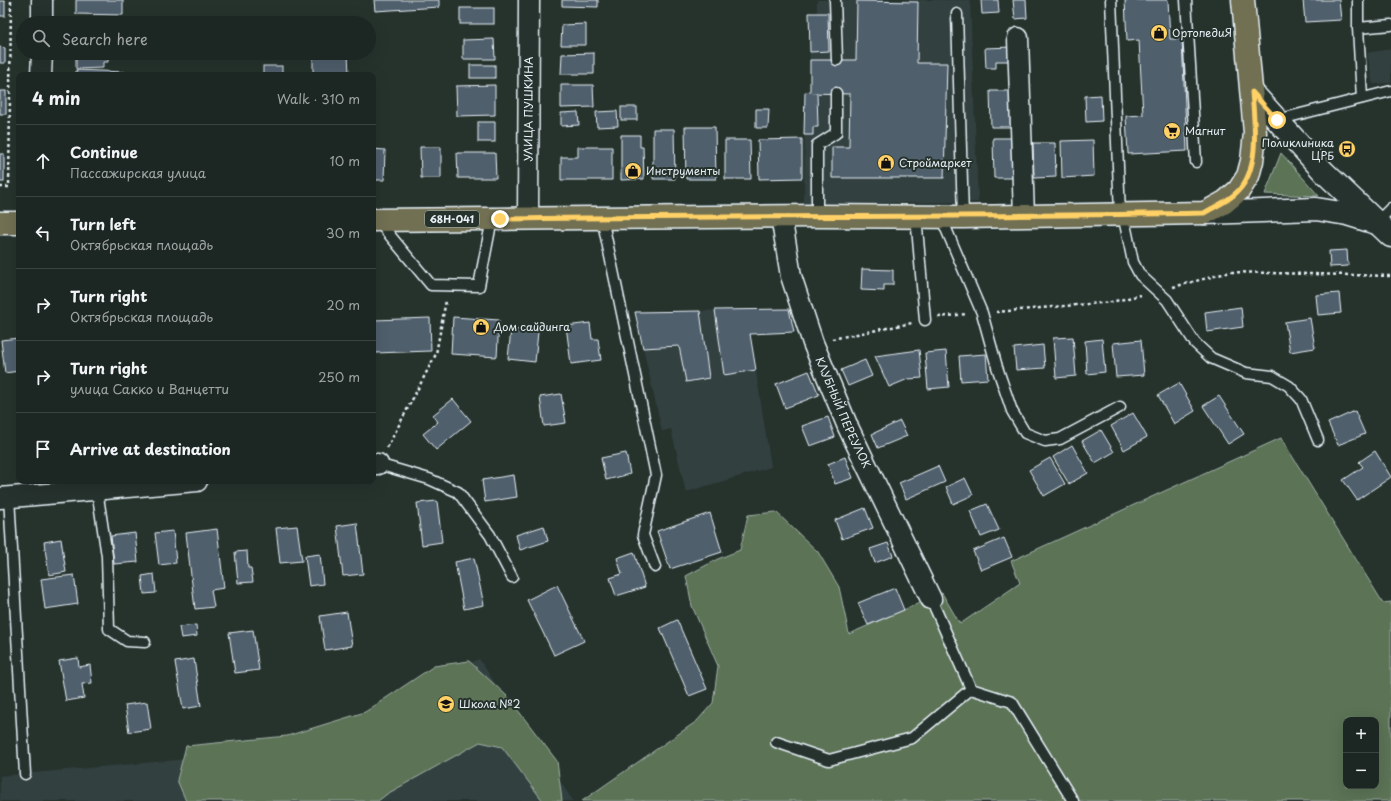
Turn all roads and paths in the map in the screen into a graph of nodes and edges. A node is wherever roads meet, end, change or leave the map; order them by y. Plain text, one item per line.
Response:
1 (11, 0) edge
2 (42, 0) edge
3 (529, 0) edge
4 (835, 0) edge
5 (1111, 0) edge
6 (1186, 0) edge
7 (1243, 0) edge
8 (1358, 0) edge
9 (957, 14) dead end
10 (42, 16) edge
11 (1391, 25) edge
12 (1358, 28) junction
13 (1018, 38) dead end
14 (42, 60) edge
15 (837, 60) dead end
16 (41, 72) edge
17 (1391, 91) edge
18 (1252, 92) junction
19 (836, 93) dead end
20 (1362, 98) junction
21 (1277, 120) junction
22 (1196, 162) dead end
23 (0, 187) edge
24 (1204, 213) junction
25 (1122, 214) junction
26 (781, 216) junction
27 (817, 216) junction
28 (916, 216) junction
29 (1024, 216) junction
30 (941, 217) junction
31 (963, 217) junction
32 (528, 218) junction
33 (602, 218) junction
34 (492, 219) junction
35 (376, 220) edge
36 (376, 221) edge
37 (1386, 222) edge
38 (0, 223) edge
39 (16, 223) edge
40 (1391, 276) edge
41 (448, 285) junction
42 (1156, 291) junction
43 (982, 313) junction
44 (925, 320) junction
45 (813, 343) junction
46 (1120, 407) dead end
47 (1318, 440) dead end
48 (376, 464) edge
49 (164, 484) edge
50 (37, 488) edge
51 (97, 490) junction
52 (5, 498) edge
53 (655, 567) dead end
54 (512, 577) dead end
55 (931, 599) joint
56 (145, 642) dead end
57 (971, 689) junction
58 (776, 742) dead end
59 (25, 774) dead end
60 (1074, 801) edge

1 - 23 path
2 - 10 street
3 - 32 street, УЛИЦА ПУШКИНА
4 - 15 lane
5 - 25 lane
6 - 22 lane
7 - 18 main road, 68Н-041
8 - 12 lane
9 - 31 lane
11 - 12 lane
12 - 20 lane
13 - 29 street
14 - 16 street
17 - 20 lane
18 - 21 street
18 - 24 main road, 68Н-041
19 - 27 lane
20 - 21 lane
21 - 37 street
24 - 25 main road, 68Н-041
24 - 37 street
25 - 29 main road, 68Н-041
25 - 42 lane
26 - 27 main road, 68Н-041
26 - 33 main road, 68Н-041
26 - 45 street, КЛУБНЫЙ ПЕРЕУЛОК
27 - 28 main road, 68Н-041
28 - 30 main road, 68Н-041
28 - 44 lane
29 - 31 main road, 68Н-041
30 - 31 main road, 68Н-041
30 - 43 lane
32 - 33 main road, 68Н-041
32 - 34 main road, 68Н-041
33 - 53 lane
34 - 35 main road, 68Н-041
34 - 41 lane
36 - 41 lane
38 - 39 main road
40 - 42 path
41 - 48 path
42 - 43 path
42 - 47 lane
43 - 44 path
43 - 46 lane
44 - 45 path
45 - 55 street, КЛУБНЫЙ ПЕРЕУЛОК
48 - 54 lane
49 - 51 street
50 - 51 street
50 - 52 street
51 - 56 lane
52 - 59 lane
55 - 57 lane
57 - 58 lane
57 - 60 lane

